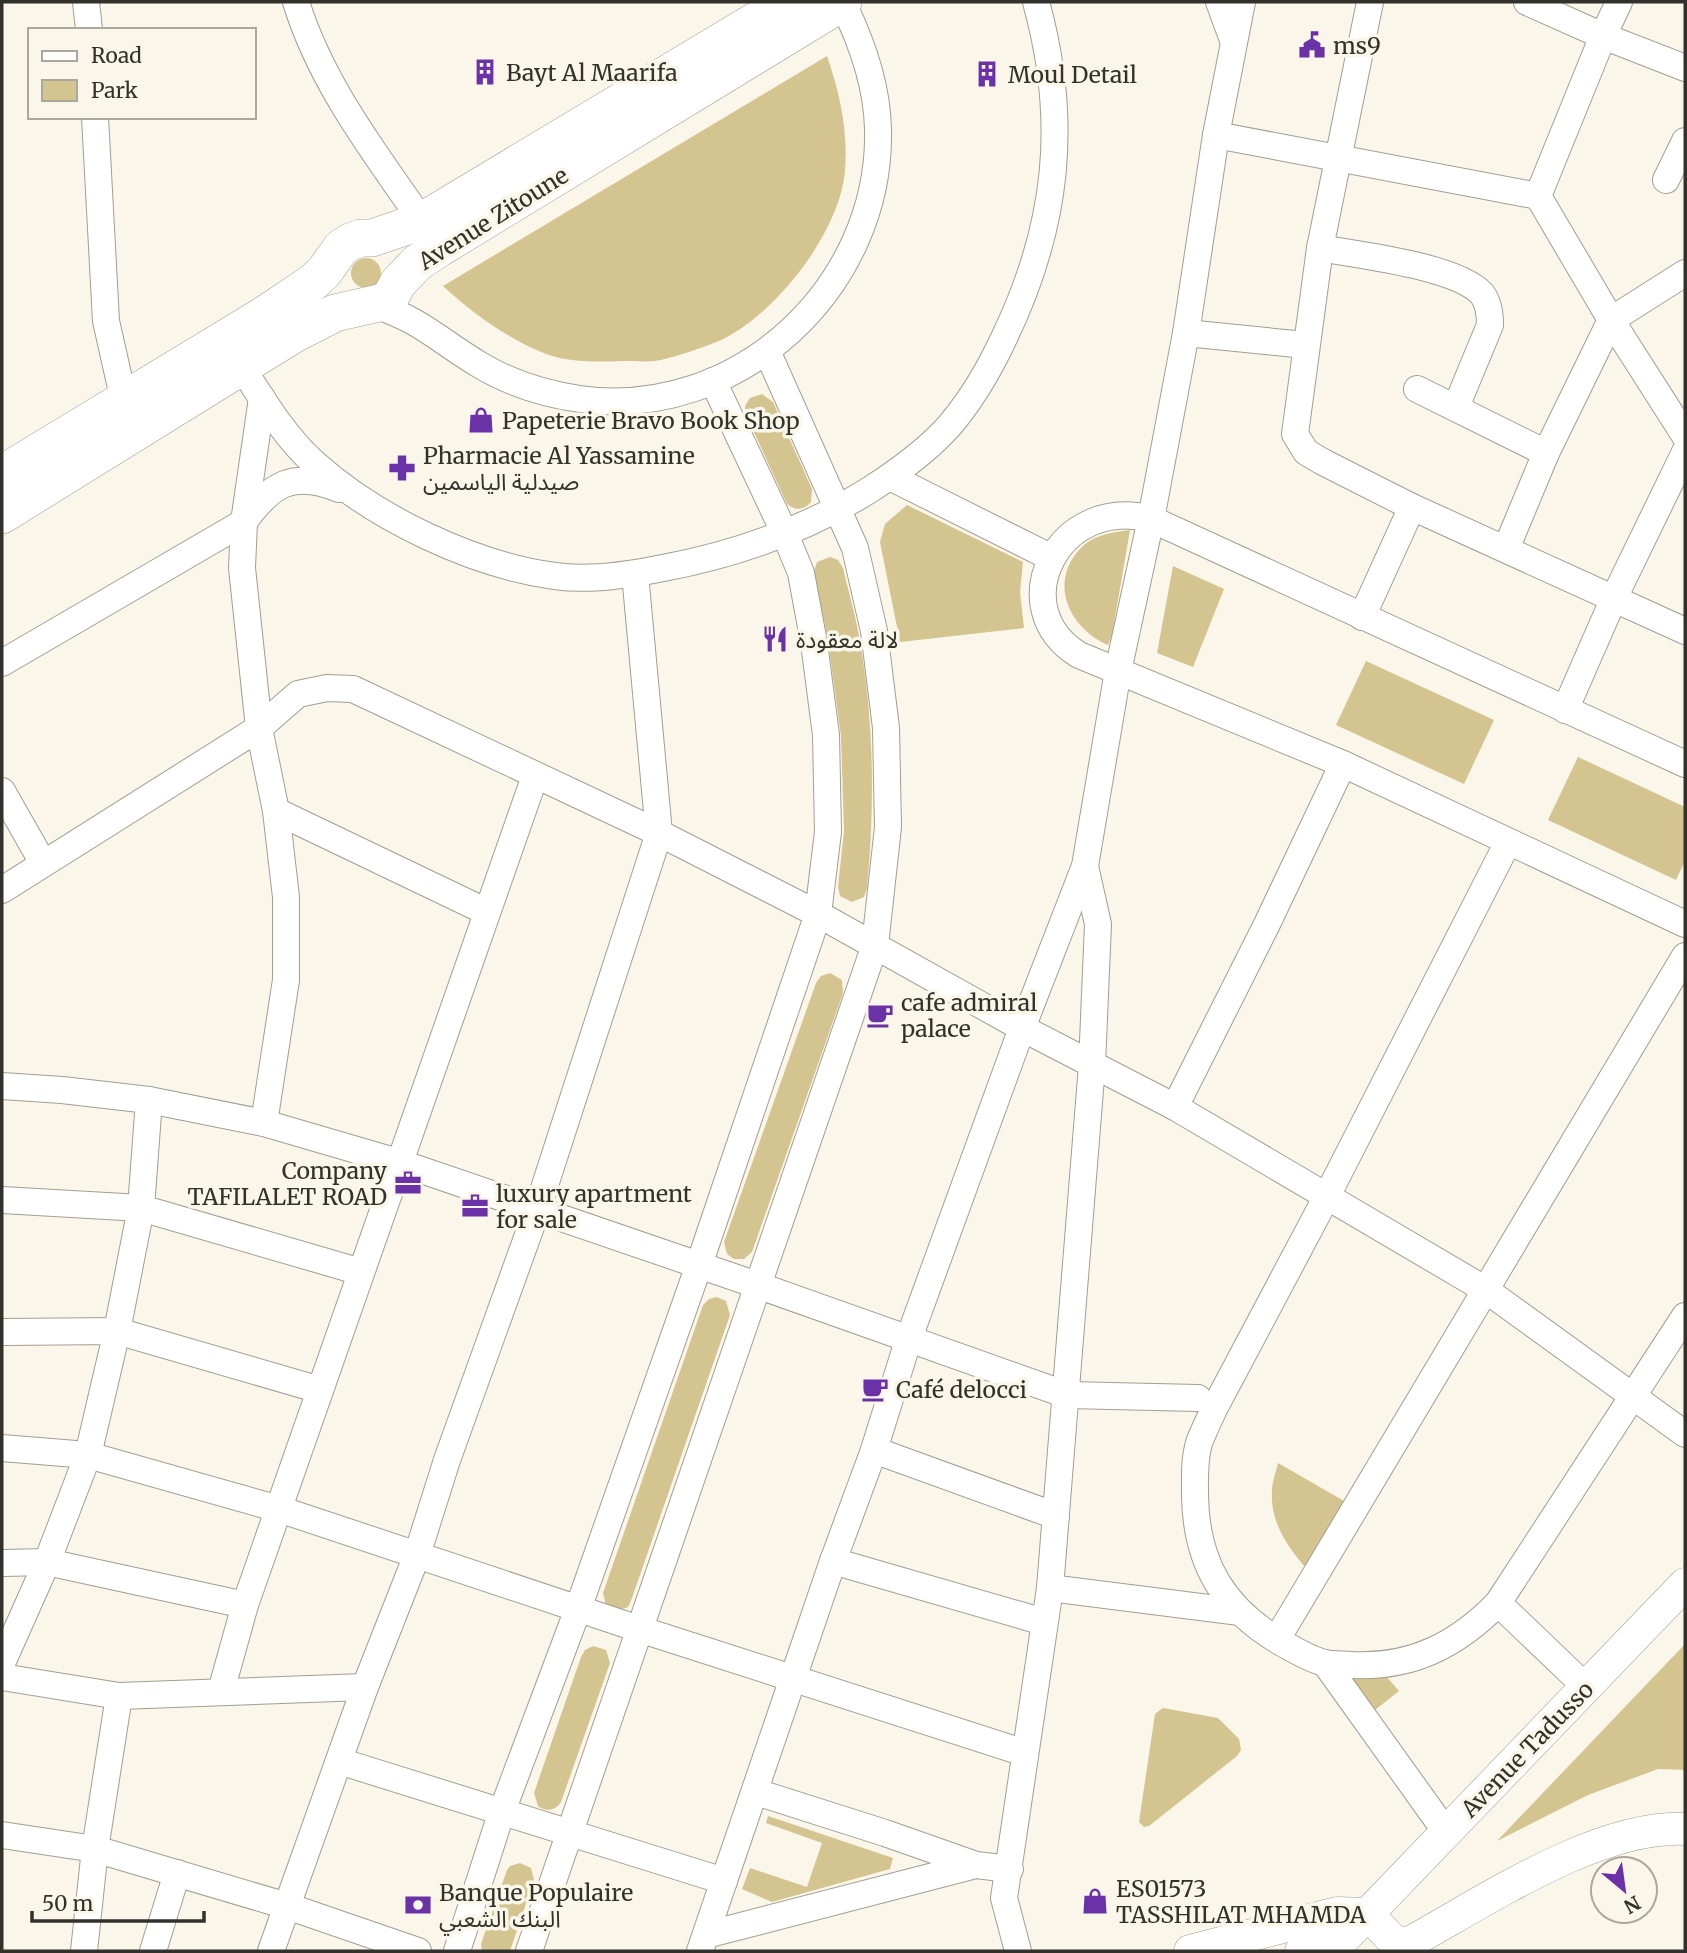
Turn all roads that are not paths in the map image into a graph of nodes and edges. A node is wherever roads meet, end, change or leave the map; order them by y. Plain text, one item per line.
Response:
1 (86, 2) edge
2 (296, 2) edge
3 (787, 2) edge
4 (843, 2) edge
5 (1036, 2) edge
6 (1219, 2) edge
7 (1242, 2) edge
8 (1370, 2) edge
9 (1527, 2) edge
10 (1619, 2) edge
11 (89, 28) edge
12 (1603, 36) junction
13 (1233, 40) junction
14 (1685, 68) edge
15 (95, 119) edge
16 (1216, 135) junction
17 (1685, 141) edge
18 (1336, 158) junction
19 (1666, 180) dead end
20 (1538, 196) junction
21 (422, 221) junction
22 (372, 238) junction
23 (1320, 248) junction
24 (334, 258) junction
25 (1685, 273) edge
26 (383, 296) junction
27 (1611, 320) junction
28 (1186, 333) junction
29 (1305, 345) junction
30 (767, 351) junction
31 (241, 366) junction
32 (713, 381) junction
33 (1417, 389) dead end
34 (262, 398) junction
35 (124, 401) junction
36 (1456, 407) junction
37 (1685, 436) edge
38 (1685, 452) edge
39 (1546, 453) junction
40 (2, 474) edge
41 (890, 477) junction
42 (355, 495) junction
43 (1412, 507) junction
44 (839, 509) junction
45 (2, 515) edge
46 (1151, 519) junction
47 (244, 522) junction
48 (785, 534) junction
49 (1506, 549) junction
50 (1052, 558) junction
51 (635, 573) junction
52 (1614, 598) junction
53 (1363, 617) junction
54 (1685, 631) edge
55 (2, 663) edge
56 (1118, 671) junction
57 (1565, 710) junction
58 (258, 728) junction
59 (1343, 764) junction
60 (1685, 764) edge
61 (535, 776) junction
62 (2, 791) edge
63 (276, 811) junction
64 (659, 833) junction
65 (1508, 842) junction
66 (43, 863) junction
67 (1085, 866) junction
68 (2, 890) edge
69 (487, 912) junction
70 (818, 914) junction
71 (1685, 924) edge
72 (875, 945) junction
73 (1685, 956) edge
74 (1022, 1028) junction
75 (1093, 1065) junction
76 (2, 1086) edge
77 (149, 1100) junction
78 (1175, 1107) junction
79 (264, 1123) junction
80 (401, 1163) junction
81 (1327, 1196) junction
82 (2, 1200) edge
83 (141, 1208) junction
84 (537, 1210) junction
85 (699, 1265) junction
86 (362, 1272) junction
87 (757, 1285) junction
88 (1486, 1290) junction
89 (1685, 1316) edge
90 (117, 1331) junction
91 (2, 1332) edge
92 (909, 1338) junction
93 (320, 1390) junction
94 (1067, 1395) junction
95 (1633, 1395) junction
96 (1198, 1398) dead end
97 (1685, 1434) edge
98 (2, 1448) edge
99 (874, 1450) junction
100 (88, 1455) junction
101 (279, 1509) junction
102 (1056, 1516) junction
103 (417, 1555) junction
104 (833, 1561) junction
105 (47, 1562) junction
106 (2, 1563) edge
107 (1685, 1584) edge
108 (1050, 1588) junction
109 (1498, 1603) junction
110 (245, 1605) junction
111 (578, 1609) junction
112 (1240, 1612) junction
113 (1044, 1622) junction
114 (639, 1629) junction
115 (1277, 1639) junction
116 (2, 1663) edge
117 (1325, 1663) junction
118 (2, 1677) edge
119 (794, 1678) junction
120 (365, 1687) junction
121 (1587, 1688) junction
122 (221, 1691) junction
123 (119, 1696) junction
124 (1025, 1753) junction
125 (339, 1761) junction
126 (756, 1791) junction
127 (501, 1814) junction
128 (1685, 1829) edge
129 (1446, 1832) junction
130 (570, 1833) junction
131 (2, 1835) edge
132 (95, 1849) junction
133 (976, 1865) junction
134 (1010, 1869) junction
135 (177, 1873) junction
136 (724, 1881) junction
137 (287, 1906) junction
138 (1367, 1914) junction
139 (703, 1943) edge
140 (1396, 1947) edge
141 (1336, 1948) edge
142 (83, 1951) edge
143 (153, 1951) edge
144 (271, 1951) edge
145 (418, 1951) edge
146 (457, 1951) edge
147 (529, 1951) edge
148 (1018, 1951) edge
149 (1190, 1951) edge
150 (1301, 1951) edge

1 - 11 street
2 - 21 street
3 - 21 main road, Avenue Zitoune
4 - 26 main road, Avenue Zitoune
4 - 30 street
5 - 41 street
6 - 13 street
7 - 13 street
8 - 18 street
9 - 12 street
10 - 12 street
12 - 14 street
12 - 20 street
13 - 16 street
15 - 35 street
16 - 18 street
16 - 28 street
17 - 19 street
18 - 20 street
18 - 23 street
20 - 27 street
21 - 22 main road, Avenue Zitoune
22 - 24 main road, Avenue Zitoune
22 - 26 main road
23 - 29 street
23 - 36 street
24 - 26 main road
24 - 35 main road, Avenue Zitoune
25 - 27 street
26 - 31 main road, Avenue Zitoune
26 - 32 street
27 - 37 street
27 - 39 street
28 - 29 street
28 - 46 street
29 - 43 street
30 - 32 street
30 - 44 street
31 - 34 street
31 - 45 main road, Avenue Zitoune
32 - 48 street
33 - 36 street
34 - 42 street
34 - 47 street
35 - 40 main road, Avenue Zitoune
36 - 39 street
38 - 52 street
39 - 49 street
41 - 44 street
41 - 50 street
42 - 47 street
42 - 51 street
43 - 49 street
43 - 53 street
44 - 48 street
44 - 72 street
46 - 50 street
46 - 53 street
46 - 56 street
47 - 55 street
47 - 58 street
48 - 51 street
48 - 70 street
49 - 52 street
50 - 56 street
51 - 64 street
52 - 54 street
52 - 57 street
53 - 57 street
56 - 59 street
56 - 67 street
57 - 60 street
58 - 61 street
58 - 63 street
58 - 66 street
59 - 65 street
59 - 78 street
61 - 64 street
61 - 69 street
62 - 66 street
63 - 69 street
63 - 79 street
64 - 70 street
64 - 84 street
65 - 71 street
65 - 81 street
66 - 68 street
67 - 74 street
67 - 75 street
69 - 80 street
70 - 72 street
70 - 85 street
72 - 74 street
72 - 87 street
73 - 88 street
74 - 75 street
74 - 92 street
75 - 78 street
75 - 94 street
76 - 77 street
77 - 79 street
77 - 83 street
78 - 81 street
79 - 80 street
80 - 84 street
80 - 86 street
81 - 88 street
81 - 112 street
82 - 83 street
83 - 86 street
83 - 90 street
84 - 85 street
84 - 103 street
85 - 87 street
85 - 111 street
86 - 93 street
87 - 92 street
87 - 114 street
88 - 95 street
88 - 115 street
89 - 95 street
90 - 91 street
90 - 93 street
90 - 100 street
92 - 94 street
92 - 99 street
93 - 101 street
94 - 96 street
94 - 102 street
95 - 97 street
95 - 109 street
98 - 100 street
99 - 102 street
99 - 104 street
100 - 101 street
100 - 105 street
101 - 103 street
101 - 110 street
102 - 108 street
103 - 111 street
103 - 120 street
104 - 113 street
104 - 119 street
105 - 106 street
105 - 110 street
105 - 116 street
107 - 121 street, Avenue Tadusso
108 - 112 street
108 - 113 street
109 - 117 street
109 - 121 street
110 - 122 street
111 - 114 street
111 - 127 street
112 - 115 street
113 - 124 street
114 - 119 street
114 - 130 street
115 - 117 street
117 - 129 street
118 - 123 street
119 - 124 street
119 - 126 street
120 - 122 street
120 - 125 street
121 - 129 street, Avenue Tadusso
122 - 123 street
123 - 132 street
124 - 134 street
125 - 127 street
125 - 137 street
126 - 133 street
126 - 136 street
127 - 130 street
127 - 146 street
128 - 140 street
129 - 138 street, Avenue Tadusso
130 - 136 street
130 - 147 street
131 - 132 street
132 - 135 street
132 - 142 street
133 - 134 street
133 - 139 street
134 - 148 street
135 - 137 street
135 - 143 street
136 - 139 street
137 - 144 street
137 - 145 street
138 - 140 street
138 - 141 street, Avenue Tadusso
138 - 149 street
141 - 150 street

